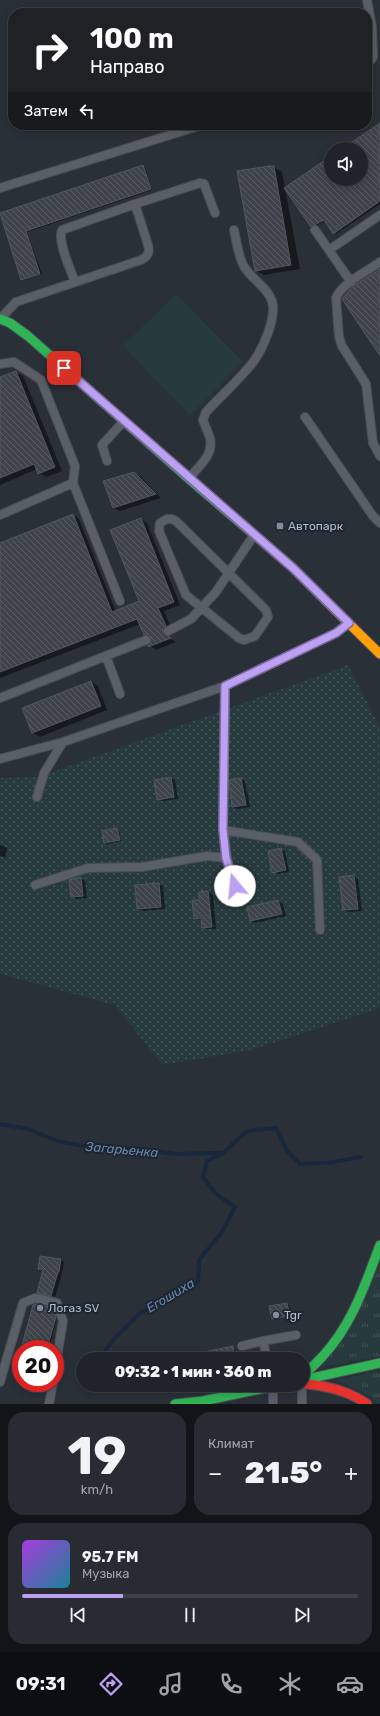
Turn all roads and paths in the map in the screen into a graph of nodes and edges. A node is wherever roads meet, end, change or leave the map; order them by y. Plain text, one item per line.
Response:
1 (372, 27) edge
2 (372, 58) edge
3 (186, 130) edge
4 (0, 188) edge
5 (135, 204) junction
6 (215, 213) dead end
7 (380, 215) edge
8 (234, 230) dead end
9 (315, 230) dead end
10 (329, 250) junction
11 (380, 262) edge
12 (75, 282) junction
13 (351, 282) junction
14 (0, 319) edge
15 (0, 364) edge
16 (305, 417) dead end
17 (124, 421) junction
18 (380, 456) edge
19 (107, 461) dead end
20 (189, 479) junction
21 (73, 483) junction
22 (0, 515) edge
23 (380, 523) edge
24 (255, 535) junction
25 (230, 573) junction
26 (120, 600) dead end
27 (201, 608) junction
28 (349, 623) junction
29 (168, 631) dead end
30 (146, 640) dead end
31 (380, 654) edge
32 (106, 656) junction
33 (225, 686) junction
34 (120, 694) dead end
35 (0, 698) edge
36 (63, 742) junction
37 (0, 759) edge
38 (37, 797) dead end
39 (223, 830) junction
40 (226, 858) junction
41 (35, 885) dead end
42 (235, 886) dead end
43 (320, 930) dead end
44 (380, 1245) edge
45 (296, 1335) dead end
46 (12, 1340) edge
47 (60, 1340) edge
48 (12, 1341) edge
49 (263, 1342) junction
50 (242, 1346) dead end
51 (265, 1352) edge
52 (380, 1363) edge
53 (310, 1369) edge
54 (310, 1378) edge
55 (0, 1382) edge
56 (310, 1385) edge
57 (51, 1392) edge
58 (248, 1392) edge
59 (274, 1392) edge
60 (302, 1392) edge
61 (202, 1402) edge
62 (49, 1404) edge
63 (175, 1404) edge
64 (273, 1404) edge
65 (302, 1404) edge
66 (367, 1404) edge

1 - 2 lane
3 - 4 lane
5 - 6 lane
5 - 12 lane
5 - 12 lane
7 - 10 lane
8 - 20 lane
9 - 10 lane
10 - 13 lane
11 - 13 lane
12 - 14 lane
13 - 18 lane
14 - 17 street
15 - 21 lane
16 - 23 lane
17 - 19 lane
17 - 20 street
20 - 24 street
21 - 22 lane
21 - 26 lane
24 - 25 lane
24 - 28 street
25 - 27 lane
25 - 27 lane
25 - 27 lane
27 - 29 lane
28 - 31 street
28 - 33 lane
30 - 32 lane
32 - 34 lane
32 - 35 lane
33 - 36 lane
33 - 39 lane
36 - 37 lane
36 - 38 lane
39 - 40 lane
39 - 43 lane
40 - 41 lane
40 - 42 lane
44 - 53 street
45 - 49 lane
46 - 47 lane
48 - 55 lane
49 - 50 lane
49 - 51 lane
52 - 54 street
56 - 66 street
57 - 62 lane
58 - 61 street
59 - 64 lane
60 - 65 lane
61 - 63 street

